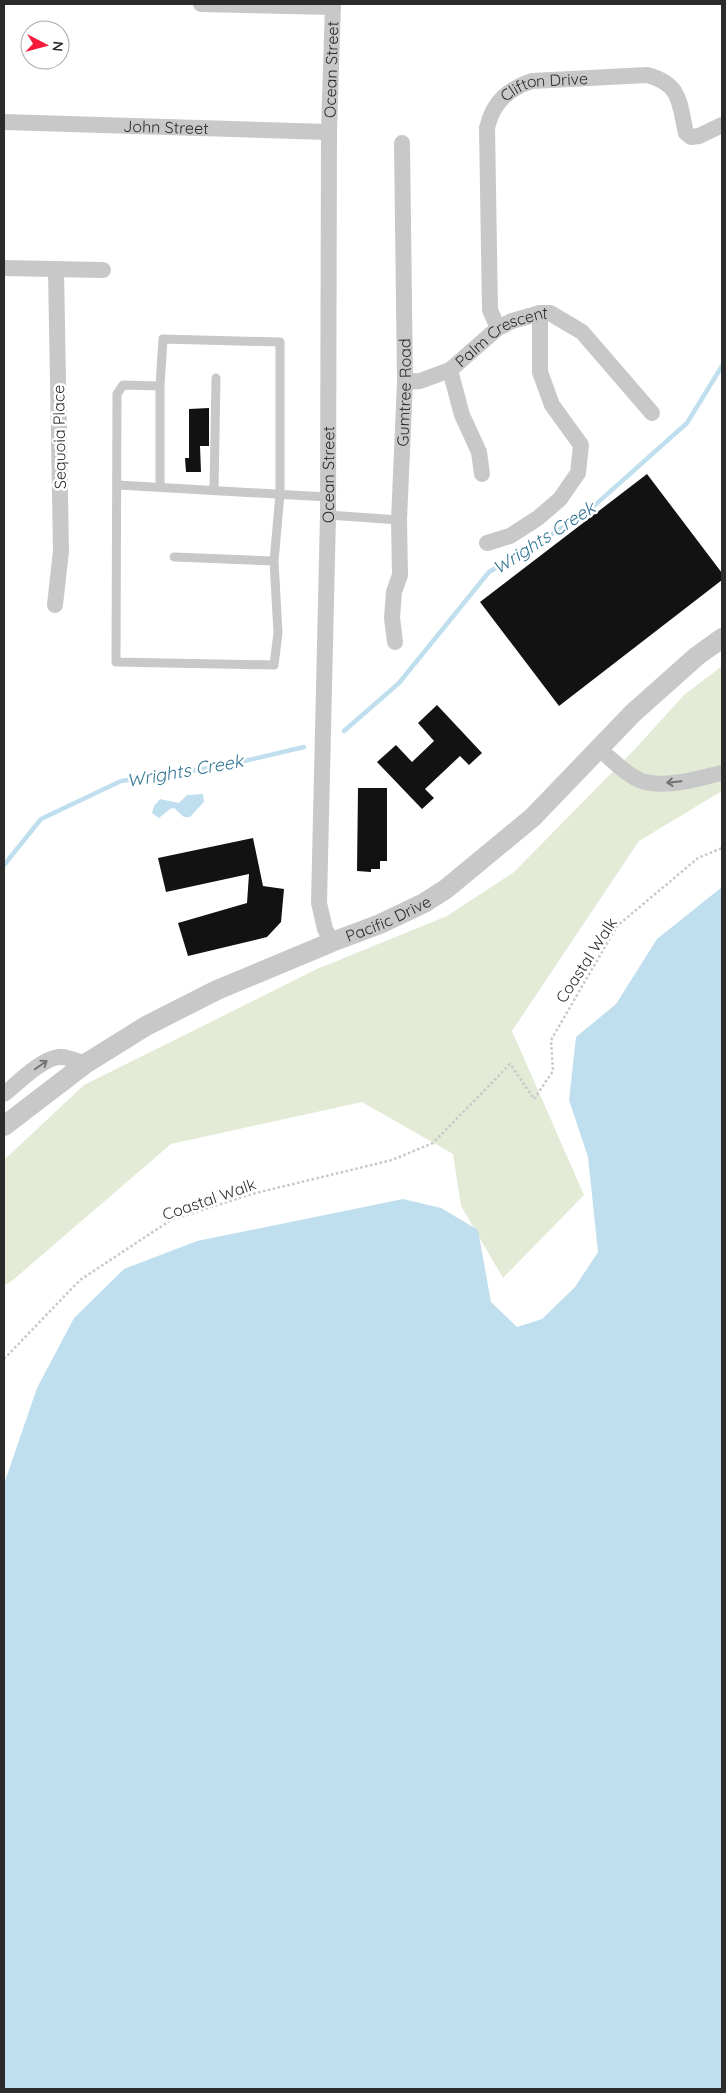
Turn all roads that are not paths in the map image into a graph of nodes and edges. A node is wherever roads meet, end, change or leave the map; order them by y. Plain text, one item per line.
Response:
1 (201, 4) edge
2 (333, 5) edge
3 (4, 122) edge
4 (722, 125) edge
5 (330, 132) junction
6 (402, 143) dead end
7 (4, 268) edge
8 (56, 268) junction
9 (103, 270) dead end
10 (540, 313) junction
11 (498, 328) junction
12 (450, 370) junction
13 (216, 378) dead end
14 (405, 382) junction
15 (160, 386) junction
16 (652, 413) dead end
17 (482, 474) dead end
18 (118, 485) junction
19 (160, 487) junction
20 (214, 490) junction
21 (280, 494) junction
22 (327, 497) junction
23 (328, 515) junction
24 (399, 520) junction
25 (487, 543) dead end
26 (174, 558) dead end
27 (274, 561) junction
28 (55, 605) dead end
29 (722, 638) edge
30 (395, 642) dead end
31 (599, 749) junction
32 (722, 772) edge
33 (332, 942) junction
34 (85, 1064) junction
35 (4, 1094) edge
36 (4, 1126) edge

1 - 2 street
2 - 5 street, Ocean Street
3 - 5 street, John Street
4 - 11 street, Clifton Drive
5 - 22 street, Ocean Street
6 - 14 street, Gumtree Road
7 - 8 street
8 - 9 street
8 - 28 street, Sequoia Place
10 - 11 street, Palm Crescent
10 - 16 street, Palm Crescent
10 - 25 street
11 - 12 street, Palm Crescent
12 - 14 street, Palm Crescent
12 - 17 street
13 - 20 lane
14 - 24 street, Gumtree Road
15 - 18 lane
15 - 19 lane
15 - 21 lane
18 - 19 lane
18 - 27 lane
19 - 20 lane
20 - 21 lane
21 - 22 lane
21 - 27 lane
22 - 23 street, Ocean Street
23 - 24 lane
23 - 33 street, Ocean Street
24 - 30 street, Gumtree Road
26 - 27 lane
29 - 31 street, Pacific Drive
32 -> 31 street
31 - 33 street, Pacific Drive
33 - 34 street, Pacific Drive
35 -> 34 street
34 - 36 street, Pacific Drive

